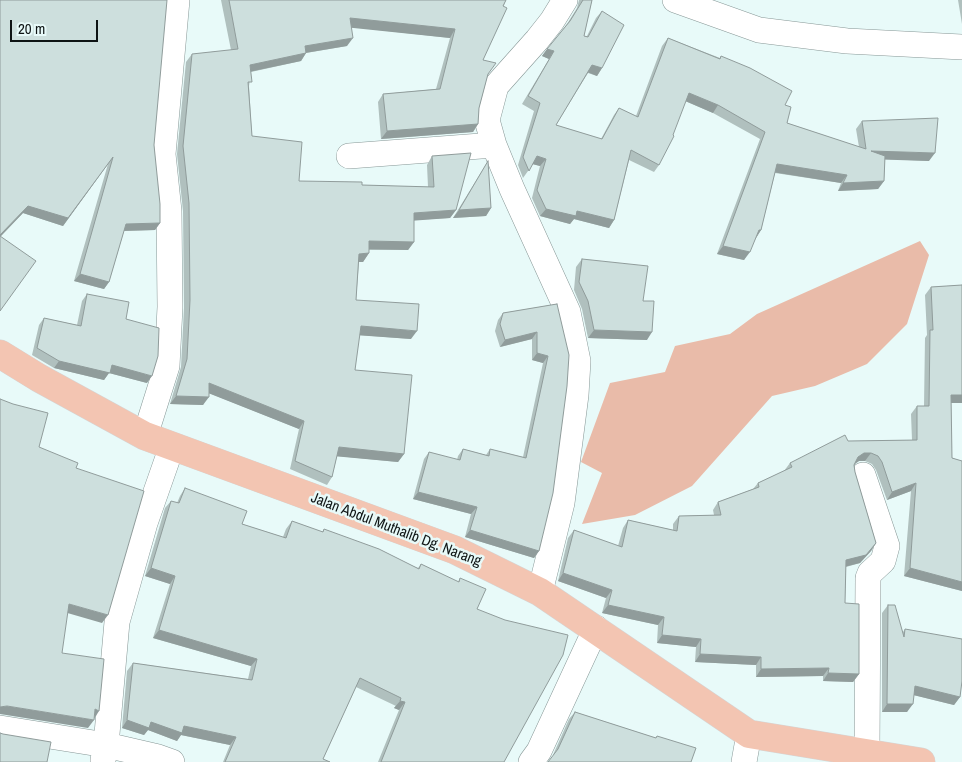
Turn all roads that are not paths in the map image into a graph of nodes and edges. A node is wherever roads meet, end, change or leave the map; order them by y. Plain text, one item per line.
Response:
1 (177, 0) edge
2 (564, 0) edge
3 (674, 0) edge
4 (962, 46) edge
5 (494, 145) junction
6 (349, 156) dead end
7 (0, 354) edge
8 (145, 436) junction
9 (172, 446) junction
10 (863, 475) dead end
11 (540, 592) junction
12 (596, 628) junction
13 (0, 728) edge
14 (750, 734) junction
15 (868, 752) junction
16 (104, 754) edge
17 (172, 762) edge
18 (531, 762) edge
19 (744, 762) edge
20 (921, 762) edge

1 - 8 street
2 - 5 street
3 - 4 street
5 - 6 street
5 - 11 street
7 - 8 main road, Jalan Abdul Muthalib Dg. Narang
8 - 9 main road, Jalan Abdul Muthalib Dg. Narang
9 - 11 main road, Jalan Abdul Muthalib Dg. Narang
9 - 16 street
10 - 15 street
11 - 12 main road, Jalan Abdul Muthalib Dg. Narang
12 - 14 main road, Jalan Abdul Muthalib Dg. Narang
12 - 18 street
13 - 16 street
14 - 15 main road, Jalan Abdul Muthalib Dg. Narang
14 - 19 street
15 - 20 main road, Jalan Abdul Muthalib Dg. Narang
16 - 17 street

